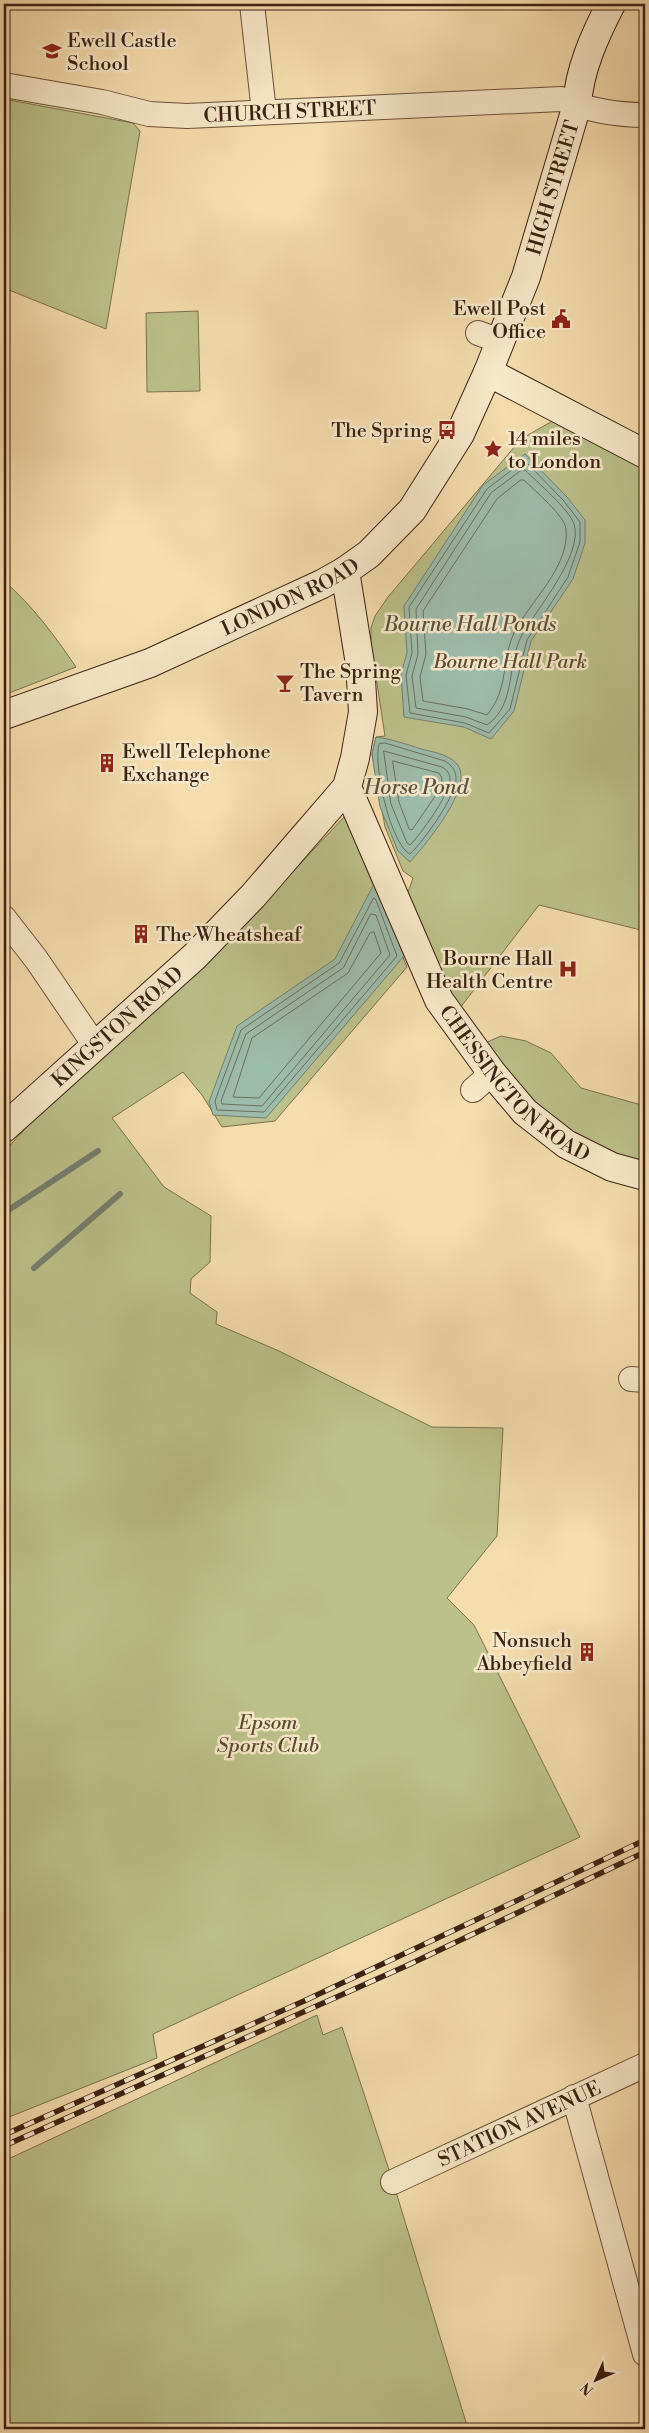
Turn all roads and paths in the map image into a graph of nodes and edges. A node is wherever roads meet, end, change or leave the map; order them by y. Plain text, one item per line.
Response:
1 (252, 4) edge
2 (611, 4) edge
3 (4, 85) edge
4 (577, 106) junction
5 (264, 112) junction
6 (645, 115) edge
7 (488, 372) junction
8 (645, 454) edge
9 (345, 571) junction
10 (4, 715) edge
11 (347, 788) junction
12 (4, 918) edge
13 (96, 1047) junction
14 (4, 1128) edge
15 (645, 1176) edge
16 (645, 2065) edge
17 (574, 2097) junction
18 (393, 2182) dead end
19 (645, 2354) edge

1 - 5 street
2 - 4 main road, HIGH STREET
3 - 5 street, CHURCH STREET
4 - 5 street, CHURCH STREET
4 - 6 street, CHURCH STREET
4 - 7 main road, HIGH STREET
7 - 8 main road
7 - 9 main road, LONDON ROAD
9 - 10 main road, LONDON ROAD
9 - 11 main road
11 - 13 main road, KINGSTON ROAD
11 - 15 main road, CHESSINGTON ROAD
12 - 13 street
13 - 14 main road, KINGSTON ROAD
16 - 17 street, STATION AVENUE
17 - 18 street, STATION AVENUE
17 - 19 street

